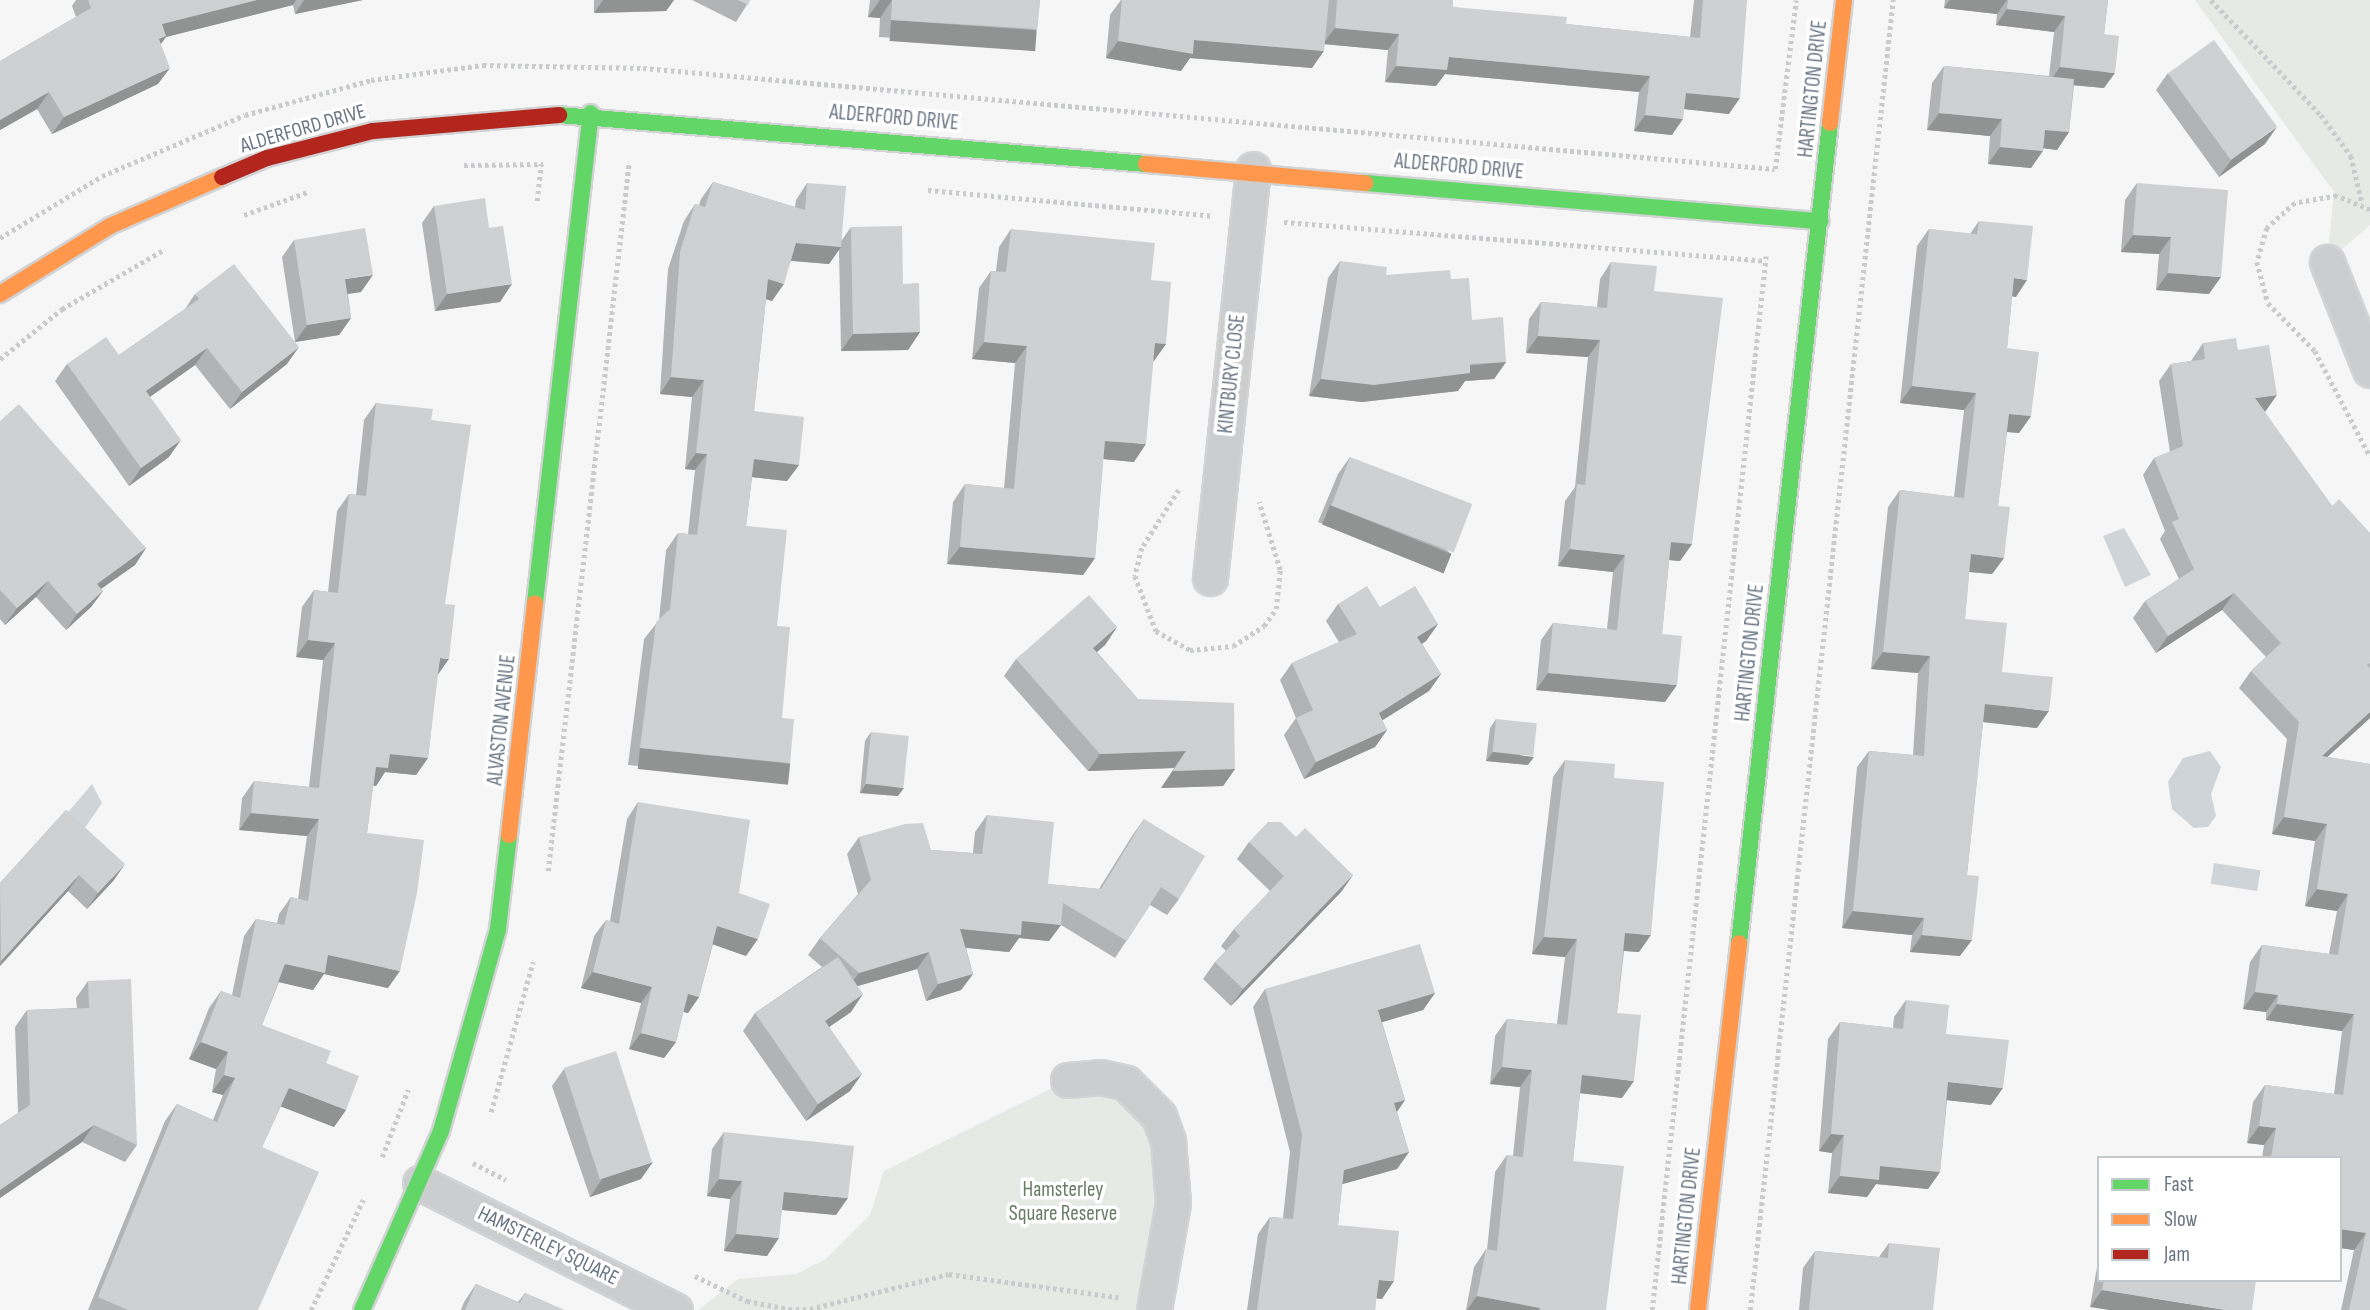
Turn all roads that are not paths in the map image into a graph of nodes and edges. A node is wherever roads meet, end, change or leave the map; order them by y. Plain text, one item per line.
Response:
1 (1844, 0) edge
2 (591, 113) junction
3 (1253, 169) junction
4 (1820, 220) junction
5 (2328, 262) dead end
6 (0, 294) edge
7 (2370, 370) edge
8 (1210, 578) dead end
9 (1068, 1080) dead end
10 (420, 1183) junction
11 (1155, 1307) edge
12 (362, 1310) edge
13 (675, 1310) edge
14 (1698, 1310) edge

1 - 4 street, HARTINGTON DRIVE
2 - 3 street, ALDERFORD DRIVE
2 - 6 street, ALDERFORD DRIVE
2 - 10 street, ALVASTON AVENUE
3 - 4 street, ALDERFORD DRIVE
3 - 8 street, KINTBURY CLOSE
4 - 14 street, HARTINGTON DRIVE
5 - 7 street
9 - 11 street
10 - 12 street, ALVASTON AVENUE
10 - 13 street, HAMSTERLEY SQUARE

